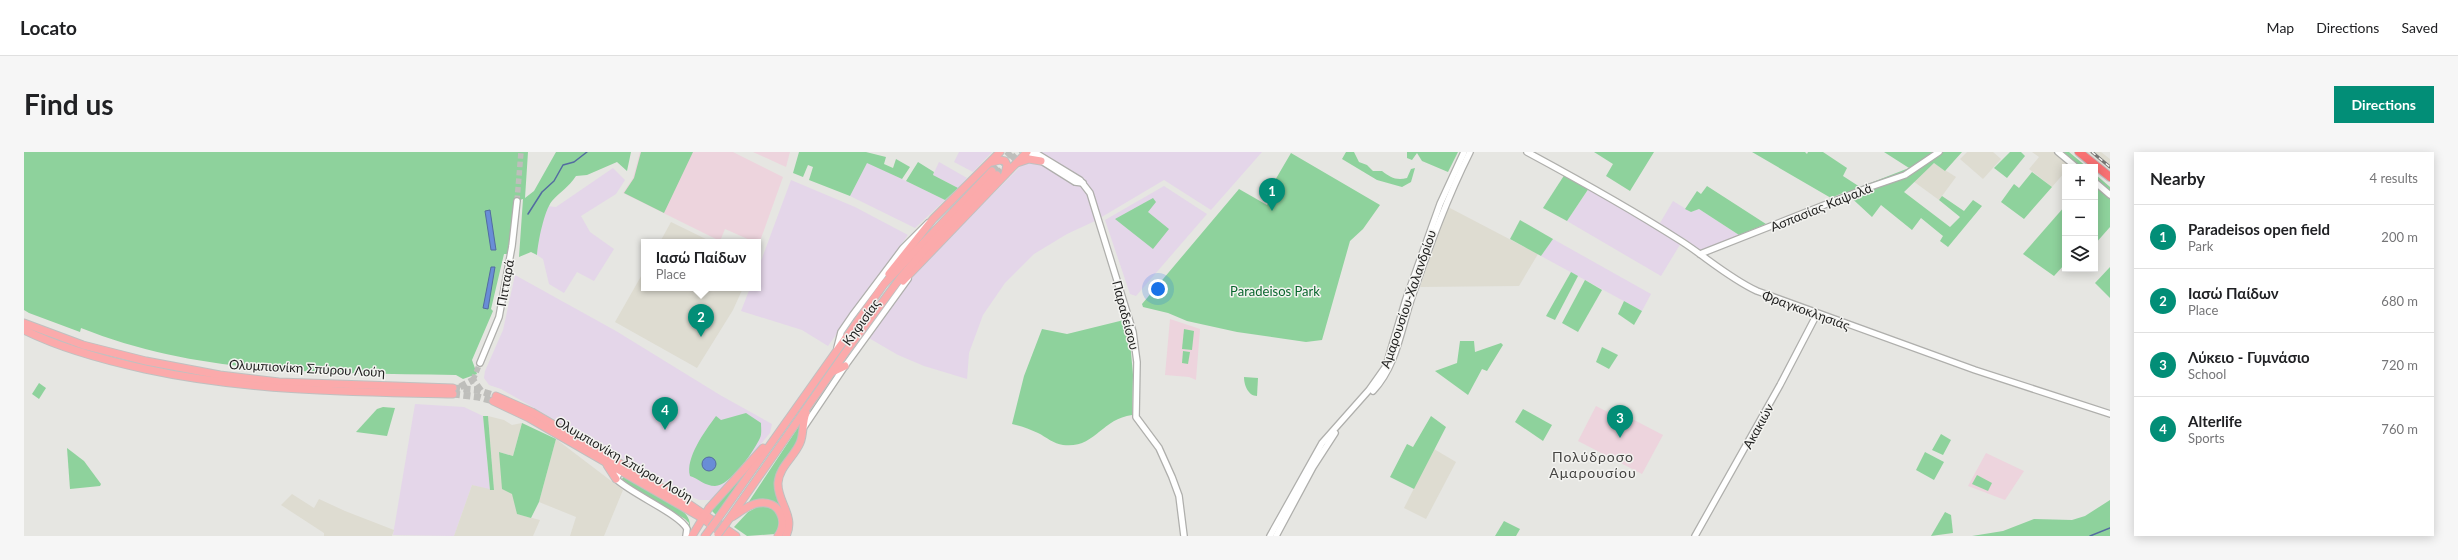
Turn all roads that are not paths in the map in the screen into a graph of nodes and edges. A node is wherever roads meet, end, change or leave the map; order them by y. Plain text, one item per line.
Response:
1 (1000, 152) edge
2 (1018, 152) edge
3 (1027, 152) edge
4 (1031, 152) edge
5 (1034, 152) edge
6 (1464, 152) edge
7 (1470, 152) edge
8 (1527, 152) edge
9 (1939, 152) edge
10 (2058, 152) edge
11 (2079, 152) edge
12 (1041, 161) junction
13 (989, 164) junction
14 (1015, 164) junction
15 (2072, 164) edge
16 (998, 174) junction
17 (2110, 177) edge
18 (1083, 183) junction
19 (2098, 185) edge
20 (2110, 195) edge
21 (517, 201) tunnel mouth
22 (933, 219) junction
23 (1700, 254) junction
24 (919, 265) junction
25 (884, 284) junction
26 (885, 298) junction
27 (1817, 314) junction
28 (24, 323) edge
29 (24, 330) edge
30 (837, 348) junction
31 (480, 362) tunnel mouth
32 (844, 366) junction
33 (832, 372) junction
34 (814, 397) junction
35 (2110, 414) edge
36 (801, 431) junction
37 (772, 440) junction
38 (606, 463) junction
39 (622, 469) junction
40 (616, 478) junction
41 (715, 502) junction
42 (691, 508) junction
43 (703, 516) junction
44 (722, 527) edge
45 (690, 536) edge
46 (705, 536) edge
47 (726, 536) edge
48 (736, 536) edge
49 (778, 536) edge
50 (786, 536) edge
51 (1184, 536) edge
52 (1270, 536) edge
53 (1276, 536) edge
54 (1695, 536) edge

1 - 13 main road, Κηφισίας
2 - 14 main road
3 - 14 main road, Κηφισίας
4 - 12 street
5 - 18 street, Παραδείσου
6 - 52 street, Αμαρουσίου-Χαλανδρίου
7 - 53 street, Αμαρουσίου-Χαλανδρίου
8 - 23 street, Φραγκοκλησιάς
9 - 23 street, Ασπασίας Καψαλά
10 - 15 street
11 - 17 highway
12 - 14 main road
12 - 18 street
13 - 16 main road
13 - 22 main road, Κηφισίας
14 - 16 main road, Κηφισίας
16 - 24 main road, Κηφισίας
16 - 25 main road, Κηφισίας
16 - 26 main road, Κηφισίας
18 - 51 street, Παραδείσου
19 - 20 street
21 - 31 street, Πιτταρά
22 - 25 main road
22 - 30 street, Κηφισίας
23 - 27 street, Φραγκοκλησιάς
24 - 26 main road
24 - 32 street, Κηφισίας
25 - 30 main road, Κηφισίας
26 - 33 main road, Κηφισίας
27 - 35 street, Φραγκοκλησιάς
27 - 54 street, Ακακιών
28 - 29 main road, Ολυμπιονίκη Σπύρου Λούη
30 - 37 main road, Κηφισίας
32 - 33 main road
32 - 36 street, Κηφισίας
33 - 34 main road, Κηφισίας
34 - 36 main road
34 - 44 main road, Κηφισίας
36 - 50 main road, Κηφισίας
37 - 41 main road
37 - 46 main road, Κηφισίας, bridge
38 - 39 main road, Ολυμπιονίκη Σπύρου Λούη
38 - 39 main road, Ολυμπιονίκη Σπύρου Λούη
38 - 40 main road
39 - 40 street
39 - 42 main road, Ολυμπιονίκη Σπύρου Λούη
40 - 45 street
41 - 42 main road
41 - 43 main road
42 - 43 main road, Ολυμπιονίκη Σπύρου Λούη
42 - 45 main road
43 - 44 main road, Ολυμπιονίκη Σπύρου Λούη
43 - 45 main road
44 - 47 main road
44 - 48 main road
44 - 49 main road

